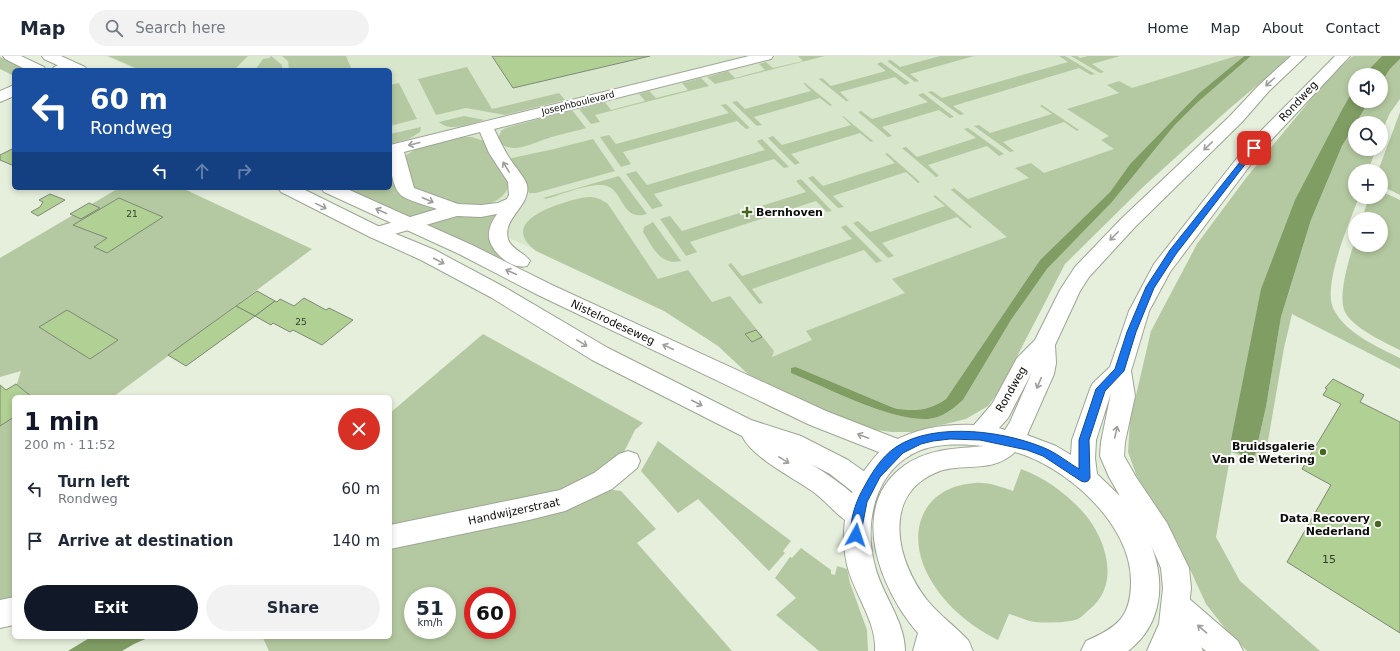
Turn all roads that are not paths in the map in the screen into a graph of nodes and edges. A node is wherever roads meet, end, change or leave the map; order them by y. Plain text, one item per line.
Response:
1 (10, 56) edge
2 (49, 56) edge
3 (766, 56) edge
4 (1300, 56) edge
5 (1343, 56) edge
6 (35, 68) edge
7 (69, 68) edge
8 (12, 91) edge
9 (0, 97) edge
10 (485, 126) junction
11 (392, 150) edge
12 (293, 190) edge
13 (334, 190) edge
14 (515, 202) junction
15 (456, 210) junction
16 (408, 224) junction
17 (377, 233) junction
18 (520, 261) dead end
19 (1044, 345) junction
20 (1120, 371) junction
21 (743, 426) junction
22 (980, 436) junction
23 (1011, 441) junction
24 (899, 450) junction
25 (628, 460) dead end
26 (1085, 478) junction
27 (867, 488) junction
28 (888, 508) junction
29 (858, 515) junction
30 (392, 537) edge
31 (1144, 606) junction
32 (1176, 606) junction
33 (12, 611) edge
34 (0, 614) edge
35 (888, 638) edge
36 (931, 640) edge
37 (1173, 645) edge
38 (958, 651) edge
39 (1096, 651) edge
40 (1228, 651) edge

1 - 6 street
2 - 7 street
3 - 10 street, Josephboulevard
4 -> 19 street, Rondweg
5 - 20 street, Rondweg
8 - 9 street
10 -> 11 street, Josephboulevard
14 -> 10 street
11 -> 15 street
12 -> 17 street
16 -> 13 street, Nistelrodeseweg
14 - 15 street
14 - 18 street
15 - 16 street
16 - 17 street
24 -> 16 street, Nistelrodeseweg
17 -> 21 street
19 - 22 street, Rondweg
19 -> 23 street, Rondweg
20 - 26 street, Rondweg
32 -> 20 street, Rondweg
21 - 27 street
21 -> 29 street
22 - 23 street
22 - 24 street
23 - 26 street
23 - 28 street
24 - 27 street
25 - 30 street, Handwijzerstraat
26 - 31 street
27 - 28 street
27 - 29 street
28 - 36 street
29 - 35 street
31 - 37 street
31 - 39 street
32 - 37 street, Rondweg
40 -> 32 street
33 - 34 street
36 - 38 street

